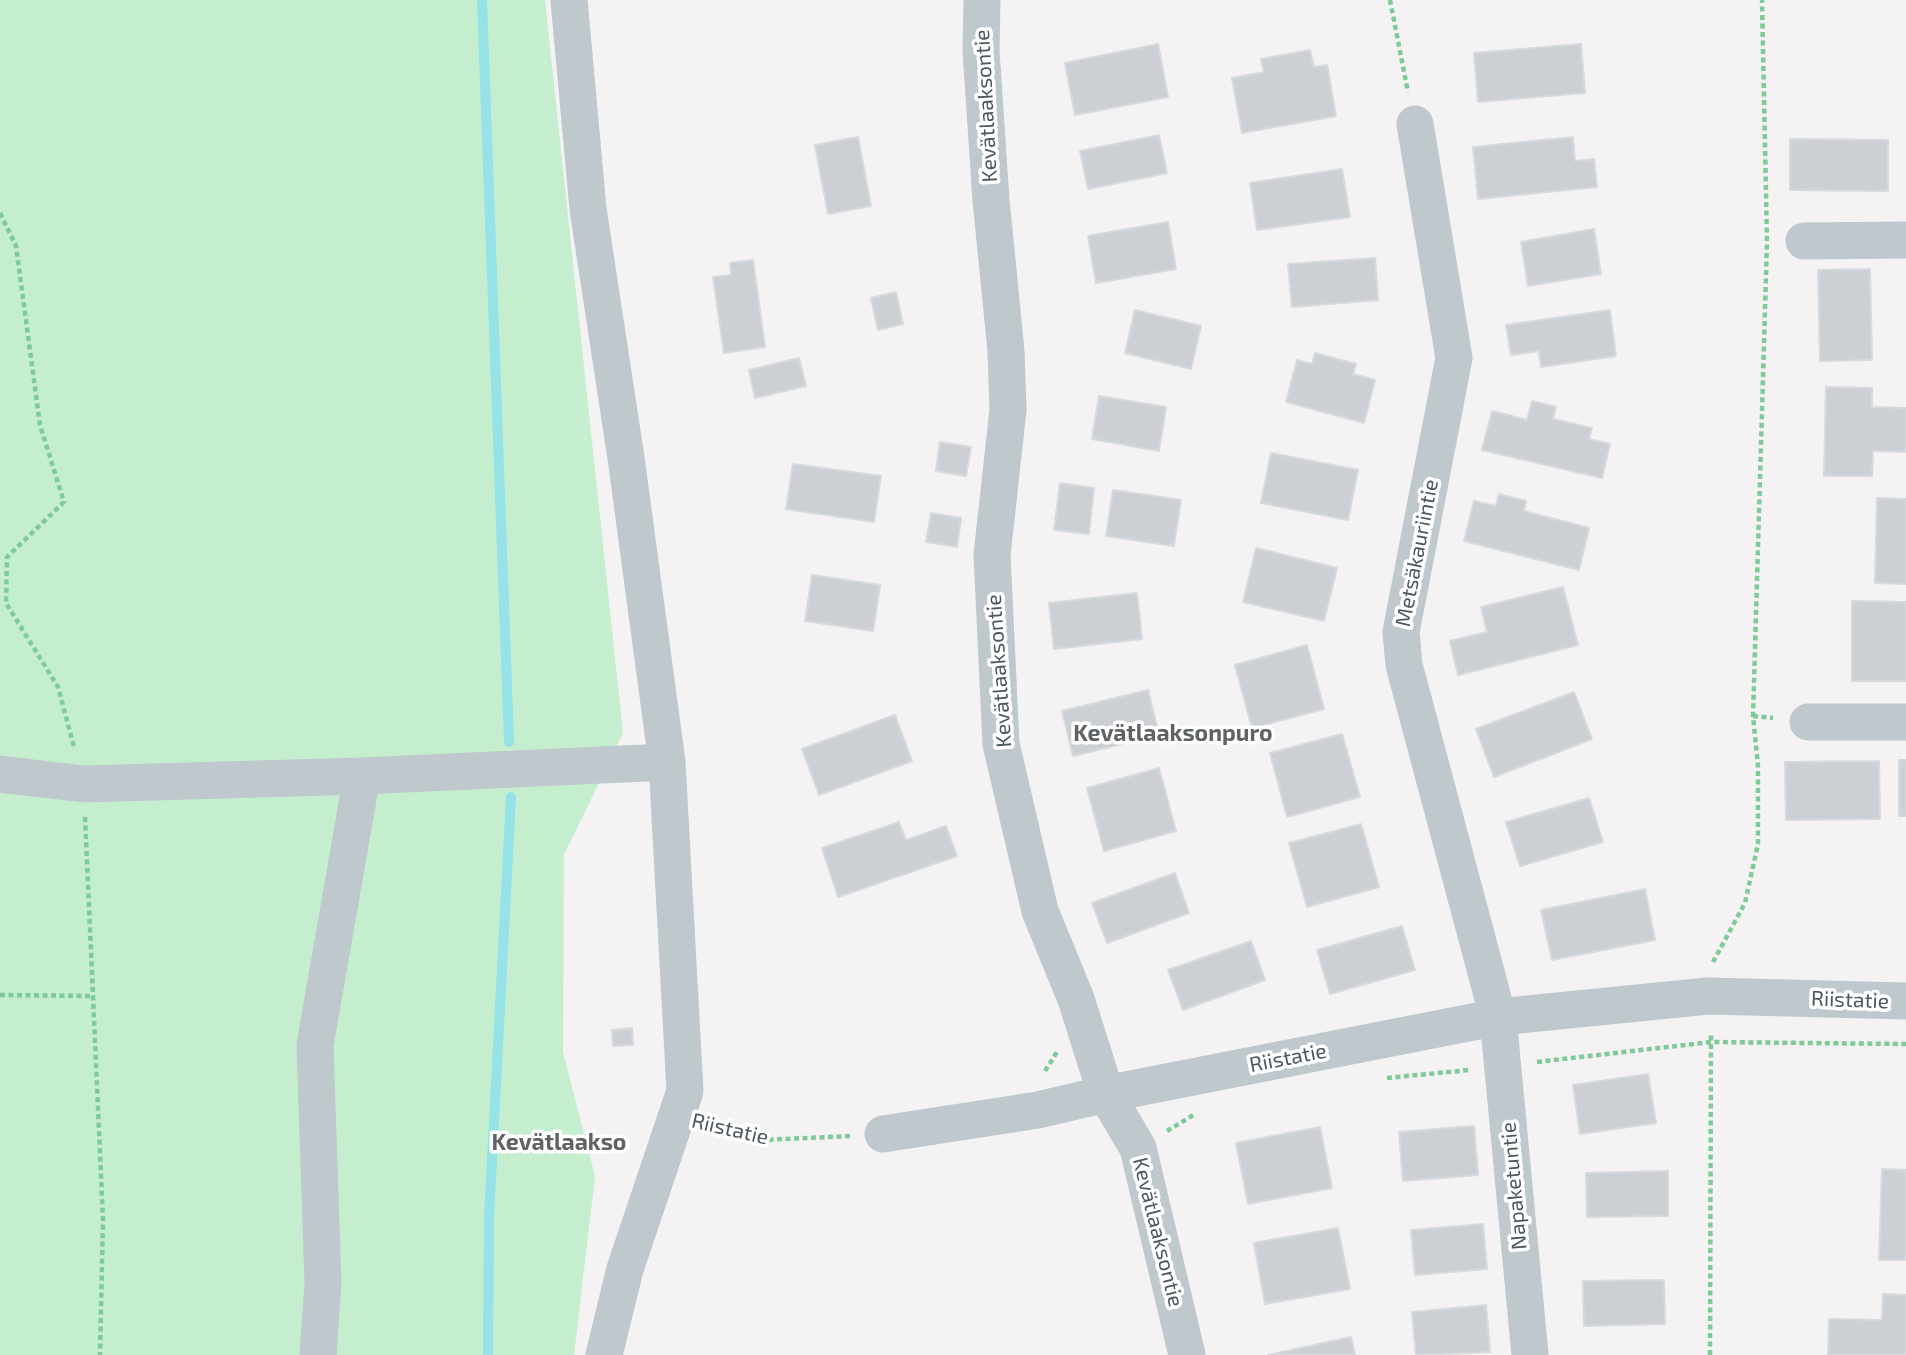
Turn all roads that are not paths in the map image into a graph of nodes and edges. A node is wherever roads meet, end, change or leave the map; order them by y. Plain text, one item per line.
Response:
1 (569, 0) edge
2 (982, 0) edge
3 (1415, 124) road end
4 (1906, 240) edge
5 (1804, 241) dead end
6 (1808, 722) dead end
7 (1906, 722) edge
8 (667, 762) junction
9 (0, 774) edge
10 (362, 776) junction
11 (1906, 1001) edge
12 (1498, 1017) junction
13 (1106, 1094) junction
14 (883, 1134) road end
15 (318, 1355) edge
16 (604, 1355) edge
17 (1188, 1355) edge
18 (1530, 1355) edge

1 - 8 street
2 - 13 street, Kevätlaaksontie
3 - 12 street, Metsäkauriintie
4 - 5 street
6 - 7 street
8 - 10 street
8 - 16 street
9 - 10 street
10 - 15 street
11 - 12 street, Riistatie
12 - 13 street, Riistatie
12 - 18 street, Napaketuntie
13 - 14 street, Riistatie
13 - 17 street, Kevätlaaksontie

